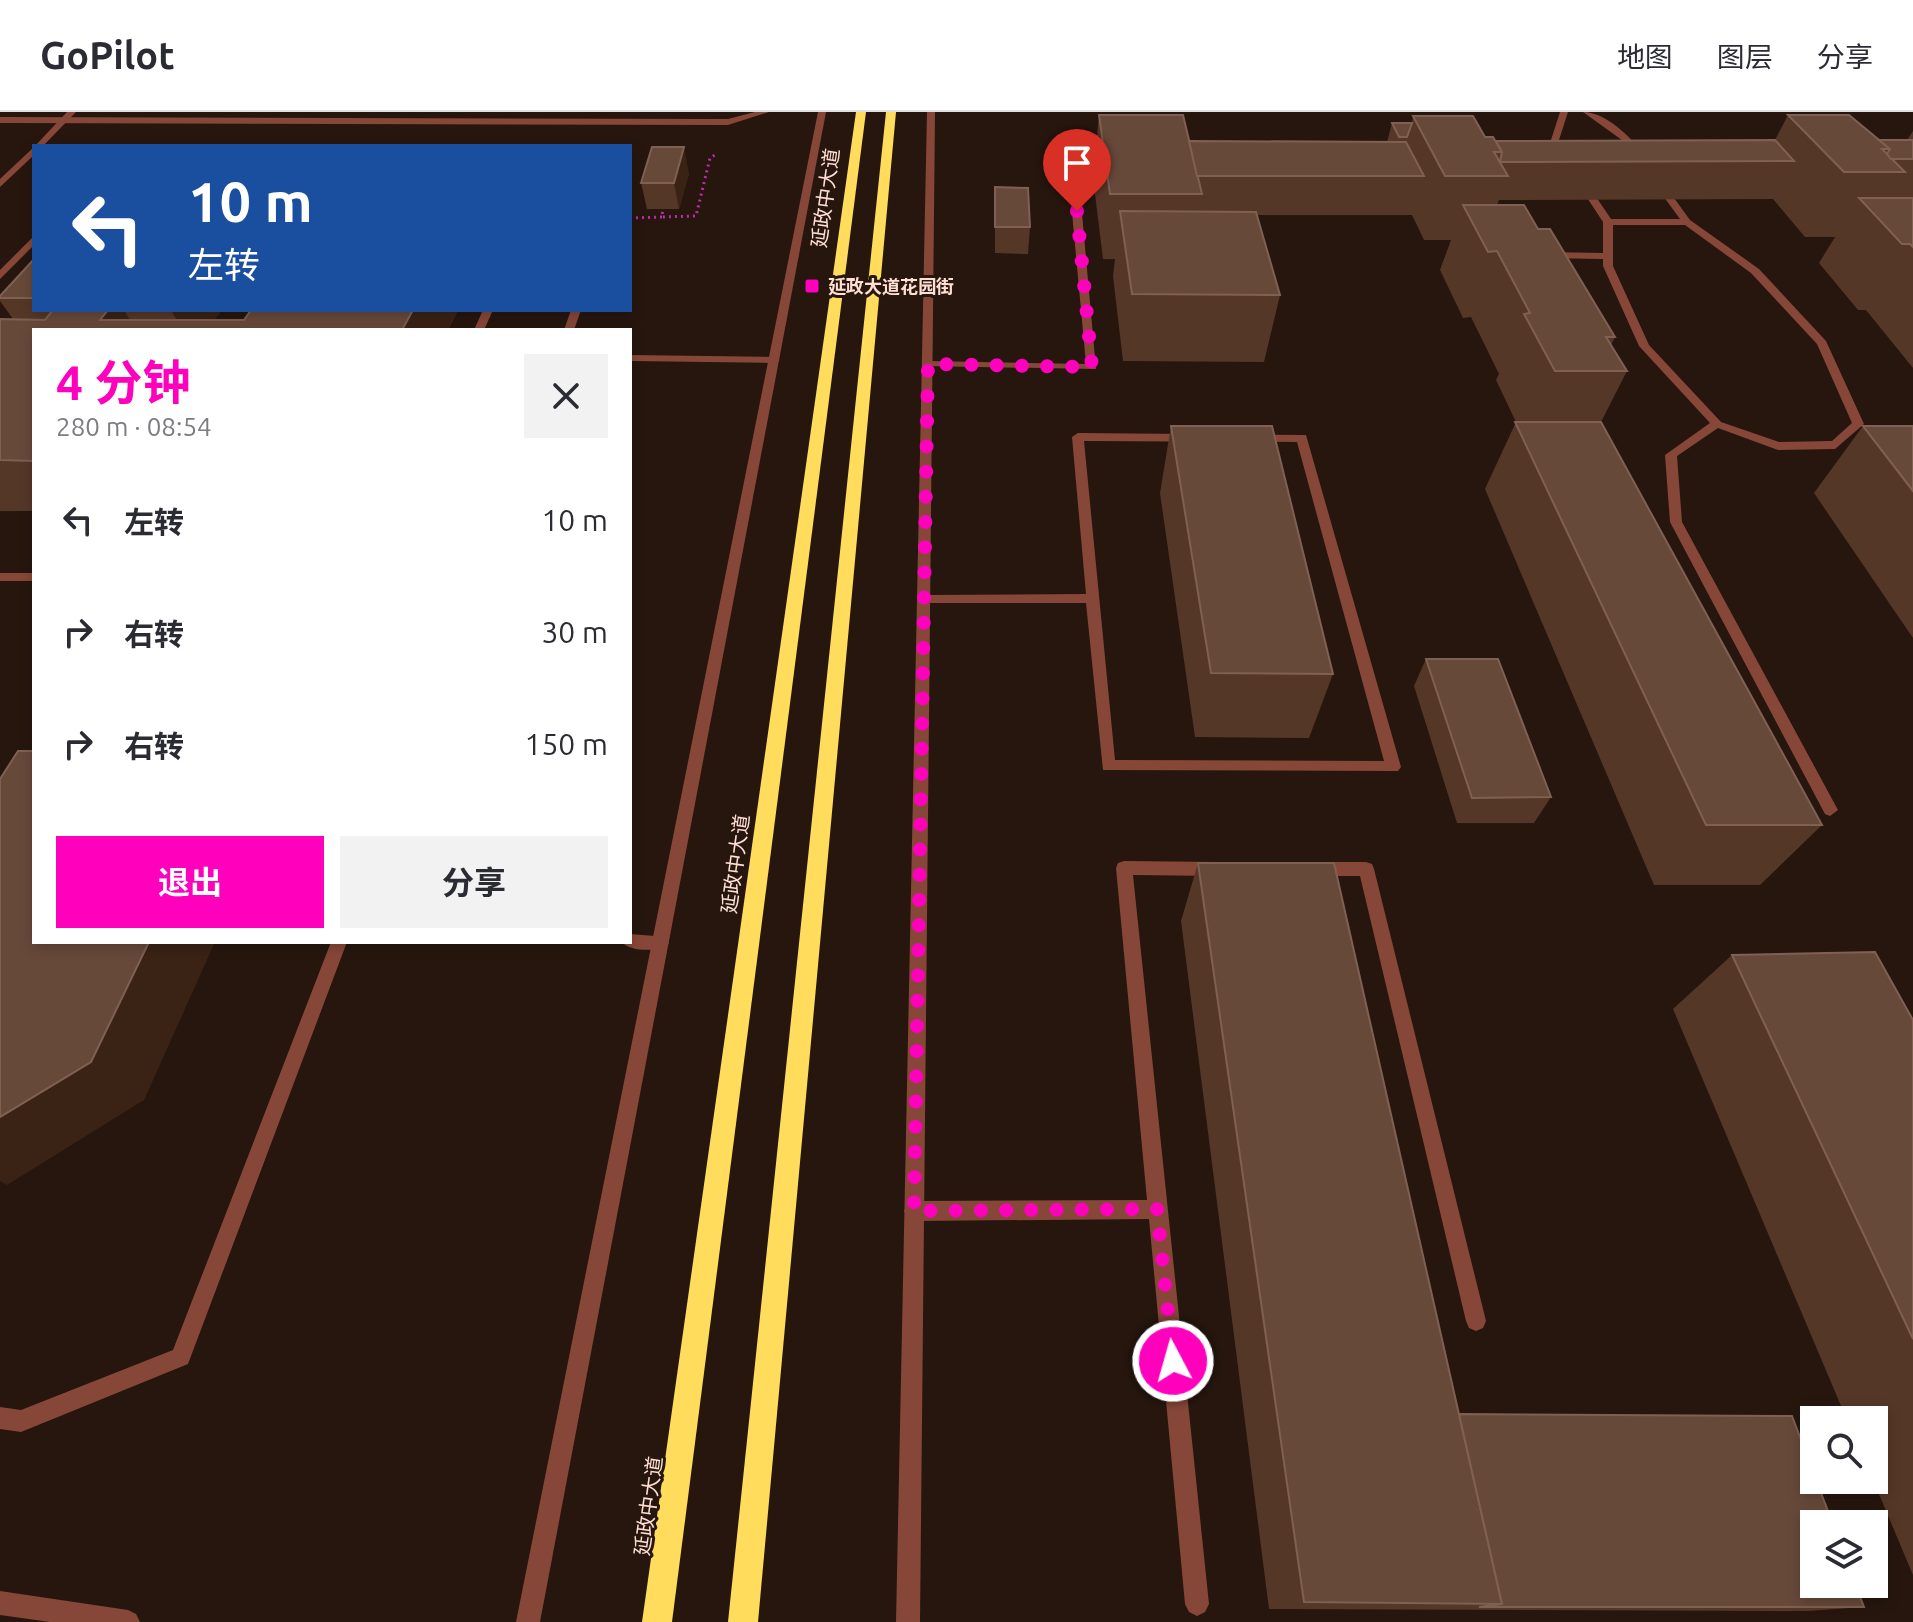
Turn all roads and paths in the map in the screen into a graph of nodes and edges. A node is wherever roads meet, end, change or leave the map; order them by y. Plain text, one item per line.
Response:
1 (72, 112) edge
2 (765, 112) edge
3 (822, 112) edge
4 (861, 112) edge
5 (891, 112) edge
6 (931, 112) edge
7 (1564, 112) edge
8 (1587, 112) edge
9 (0, 120) edge
10 (64, 121) junction
11 (40, 144) edge
12 (32, 152) edge
13 (720, 152) dead end
14 (1570, 163) edge
15 (1646, 164) edge
16 (1578, 175) edge
17 (1654, 176) edge
18 (1074, 180) dead end
19 (0, 184) edge
20 (666, 196) edge
21 (662, 217) junction
22 (632, 218) edge
23 (1608, 222) junction
24 (1687, 222) junction
25 (32, 241) edge
26 (1531, 255) edge
27 (1608, 256) junction
28 (0, 276) edge
29 (632, 358) edge
30 (774, 360) junction
31 (928, 364) junction
32 (1717, 424) junction
33 (1858, 424) junction
34 (1871, 427) edge
35 (0, 577) edge
36 (32, 577) edge
37 (1093, 598) junction
38 (925, 600) junction
39 (1830, 810) dead end
40 (1245, 869) edge
41 (1291, 869) edge
42 (632, 941) edge
43 (661, 942) junction
44 (338, 944) edge
45 (1157, 1209) junction
46 (914, 1211) junction
47 (1476, 1321) dead end
48 (0, 1418) edge
49 (0, 1603) edge
50 (1197, 1604) dead end
51 (128, 1622) edge
52 (528, 1622) edge
53 (657, 1622) edge
54 (743, 1622) edge
55 (908, 1622) edge

1 - 10 street
2 - 10 street
3 - 30 street
4 - 53 main road, 延政中大道
5 - 54 main road
6 - 31 street
7 - 14 street
8 - 15 street
9 - 10 street
10 - 11 street
12 - 19 street
13 - 21 path
16 - 23 street
17 - 24 street
18 - 31 street
20 - 21 path
21 - 22 path
23 - 24 street
23 - 27 street
24 - 33 street
25 - 28 street
26 - 27 street
27 - 32 street
29 - 30 street
30 - 43 street
31 - 38 street
32 - 33 street
32 - 39 street
33 - 34 street
35 - 36 street
37 - 37 street
37 - 38 street
38 - 46 street
40 - 45 street
41 - 47 street
42 - 43 street
43 - 52 street
44 - 48 street
45 - 46 street
45 - 50 street
46 - 55 street
49 - 51 street

